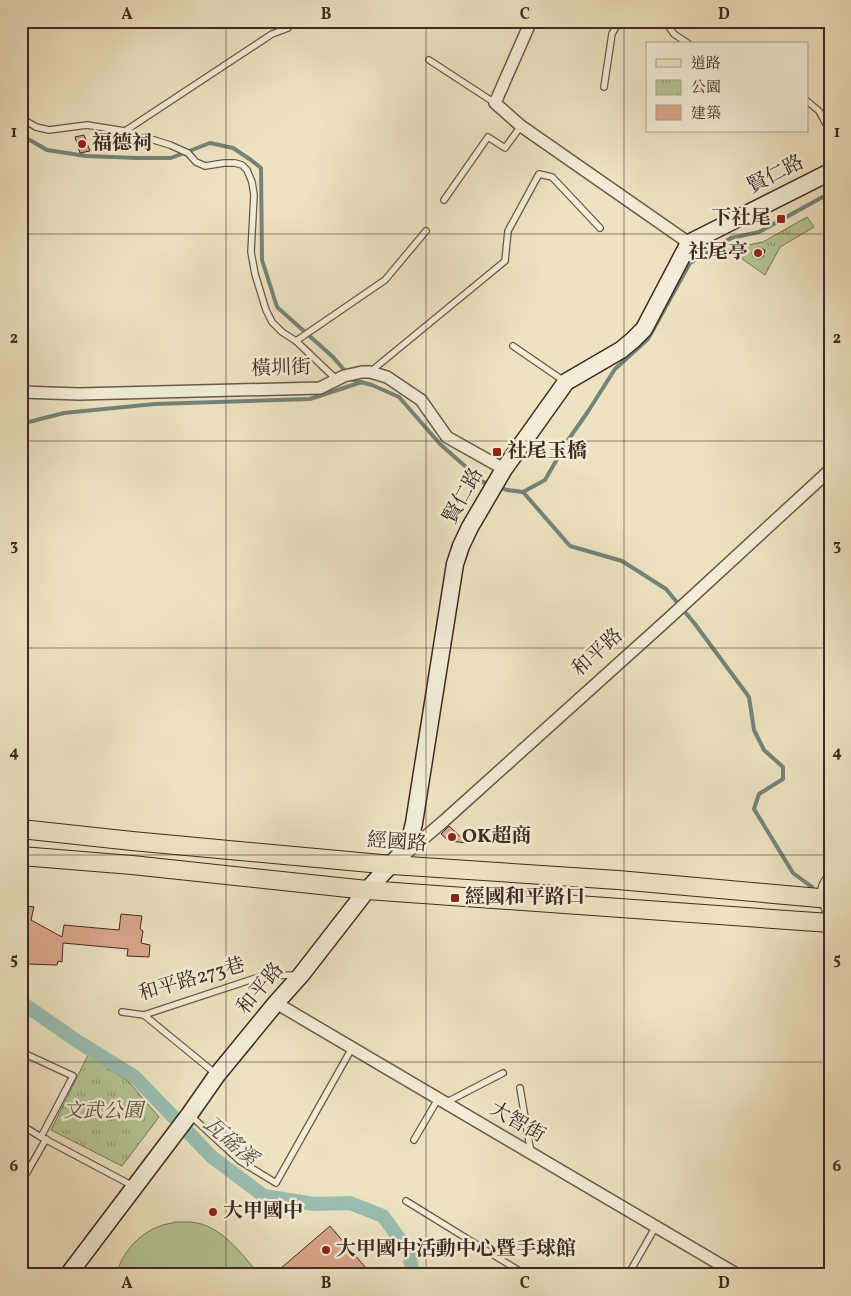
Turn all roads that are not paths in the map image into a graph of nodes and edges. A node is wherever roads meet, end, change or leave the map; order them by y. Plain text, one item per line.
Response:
1 (502, 21) edge
2 (619, 21) edge
3 (665, 21) edge
4 (531, 23) edge
5 (288, 28) dead end
6 (686, 42) edge
7 (429, 60) dead end
8 (604, 87) dead end
9 (495, 103) junction
10 (808, 103) edge
11 (21, 118) edge
12 (521, 126) junction
13 (124, 131) junction
14 (830, 131) edge
15 (830, 172) edge
16 (444, 200) dead end
17 (600, 228) dead end
18 (426, 231) dead end
19 (689, 243) junction
20 (296, 341) junction
21 (513, 346) dead end
22 (366, 372) junction
23 (340, 377) junction
24 (566, 382) junction
25 (21, 392) edge
26 (504, 469) junction
27 (830, 470) edge
28 (21, 829) edge
29 (21, 856) edge
30 (392, 865) junction
31 (830, 874) edge
32 (366, 890) junction
33 (825, 898) edge
34 (830, 922) edge
35 (301, 975) junction
36 (276, 1003) junction
37 (122, 1012) dead end
38 (144, 1015) junction
39 (352, 1048) junction
40 (21, 1052) edge
41 (503, 1073) dead end
42 (217, 1075) junction
43 (520, 1088) dead end
44 (442, 1101) junction
45 (189, 1115) junction
46 (21, 1125) edge
47 (43, 1138) junction
48 (414, 1140) dead end
49 (530, 1153) junction
50 (21, 1183) edge
51 (134, 1187) junction
52 (406, 1201) dead end
53 (656, 1226) junction
54 (68, 1275) edge
55 (526, 1275) edge
56 (628, 1275) edge
57 (738, 1275) edge

1 - 4 lane
2 - 8 lane
3 - 6 lane
4 - 9 street
5 - 13 lane
7 - 9 lane
9 - 12 street
10 - 14 lane
11 - 13 lane
12 - 16 lane
12 - 19 street
13 - 20 lane
15 - 19 street, 賢仁路
17 - 22 lane
18 - 20 lane
19 - 24 street, 賢仁路
20 - 23 lane
21 - 24 lane
22 - 23 street, 橫圳街
22 - 26 street
23 - 25 street, 橫圳街
24 - 26 street, 賢仁路
26 - 30 street, 賢仁路
27 - 30 street, 和平路
28 - 30 main road, 經國路
29 - 32 main road
30 - 32 street, 賢仁路
30 - 33 main road, 經國路
31 - 33 lane
32 - 34 main road
32 - 35 street, 和平路
33 - 34 lane
35 - 36 street, 和平路
35 - 38 lane, 和平路273巷
36 - 39 street, 大智街
36 - 42 street, 和平路
37 - 38 lane, 和平路273巷
38 - 42 lane
39 - 44 street, 大智街
39 - 45 lane
40 - 47 lane
41 - 44 lane
42 - 45 street, 和平路
43 - 49 lane
44 - 48 lane
44 - 49 street, 大智街
45 - 51 street, 和平路
46 - 47 lane
47 - 50 lane
47 - 51 lane
49 - 53 street, 大智街
51 - 54 street
52 - 55 lane
53 - 56 lane
53 - 57 street, 大智街

